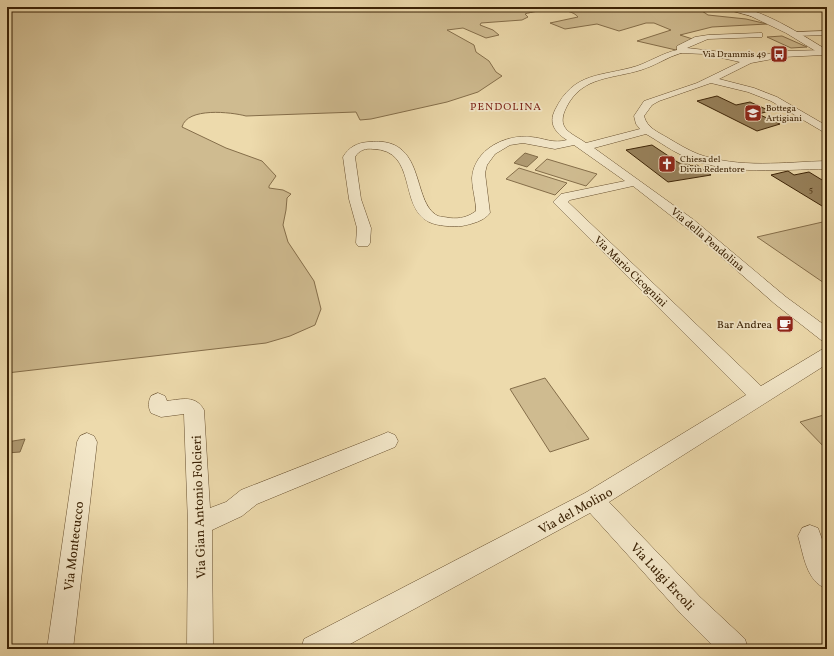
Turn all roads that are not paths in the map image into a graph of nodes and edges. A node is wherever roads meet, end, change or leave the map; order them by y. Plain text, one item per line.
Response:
1 (722, 7) edge
2 (732, 7) edge
3 (736, 7) edge
4 (817, 7) edge
5 (753, 11) edge
6 (827, 12) edge
7 (827, 33) edge
8 (795, 34) junction
9 (759, 35) dead end
10 (827, 39) edge
11 (804, 40) junction
12 (682, 50) junction
13 (825, 54) edge
14 (748, 61) junction
15 (710, 80) junction
16 (647, 130) junction
17 (827, 131) edge
18 (580, 144) junction
19 (827, 165) edge
20 (635, 182) junction
21 (363, 243) dead end
22 (827, 336) edge
23 (827, 355) edge
24 (759, 396) junction
25 (158, 401) dead end
26 (388, 441) dead end
27 (87, 442) dead end
28 (594, 500) junction
29 (200, 524) junction
30 (810, 536) dead end
31 (827, 577) edge
32 (60, 649) edge
33 (200, 649) edge
34 (312, 649) edge
35 (735, 649) edge

1 - 5 street
2 - 5 street
3 - 5 street
4 - 6 street
5 - 8 street
7 - 8 street
8 - 11 street
9 - 12 street, Via della Pendolina
10 - 11 street
11 - 13 street
12 - 14 street
12 - 18 street, Via della Pendolina
13 - 14 street
14 - 15 street
15 - 16 street
15 - 17 street
16 - 18 street
16 - 19 street
18 - 20 street, Via della Pendolina
18 - 21 street
20 - 22 street, Via della Pendolina
20 - 24 street, Via Mario Cicognini
23 - 24 street, Via del Molino
24 - 28 street, Via del Molino
25 - 29 street, Via Gian Antonio Folcieri
26 - 29 street
27 - 32 street, Via Montecucco
28 - 34 street, Via del Molino
28 - 35 street, Via Luigi Ercoli
29 - 33 street, Via Gian Antonio Folcieri
30 - 31 street

